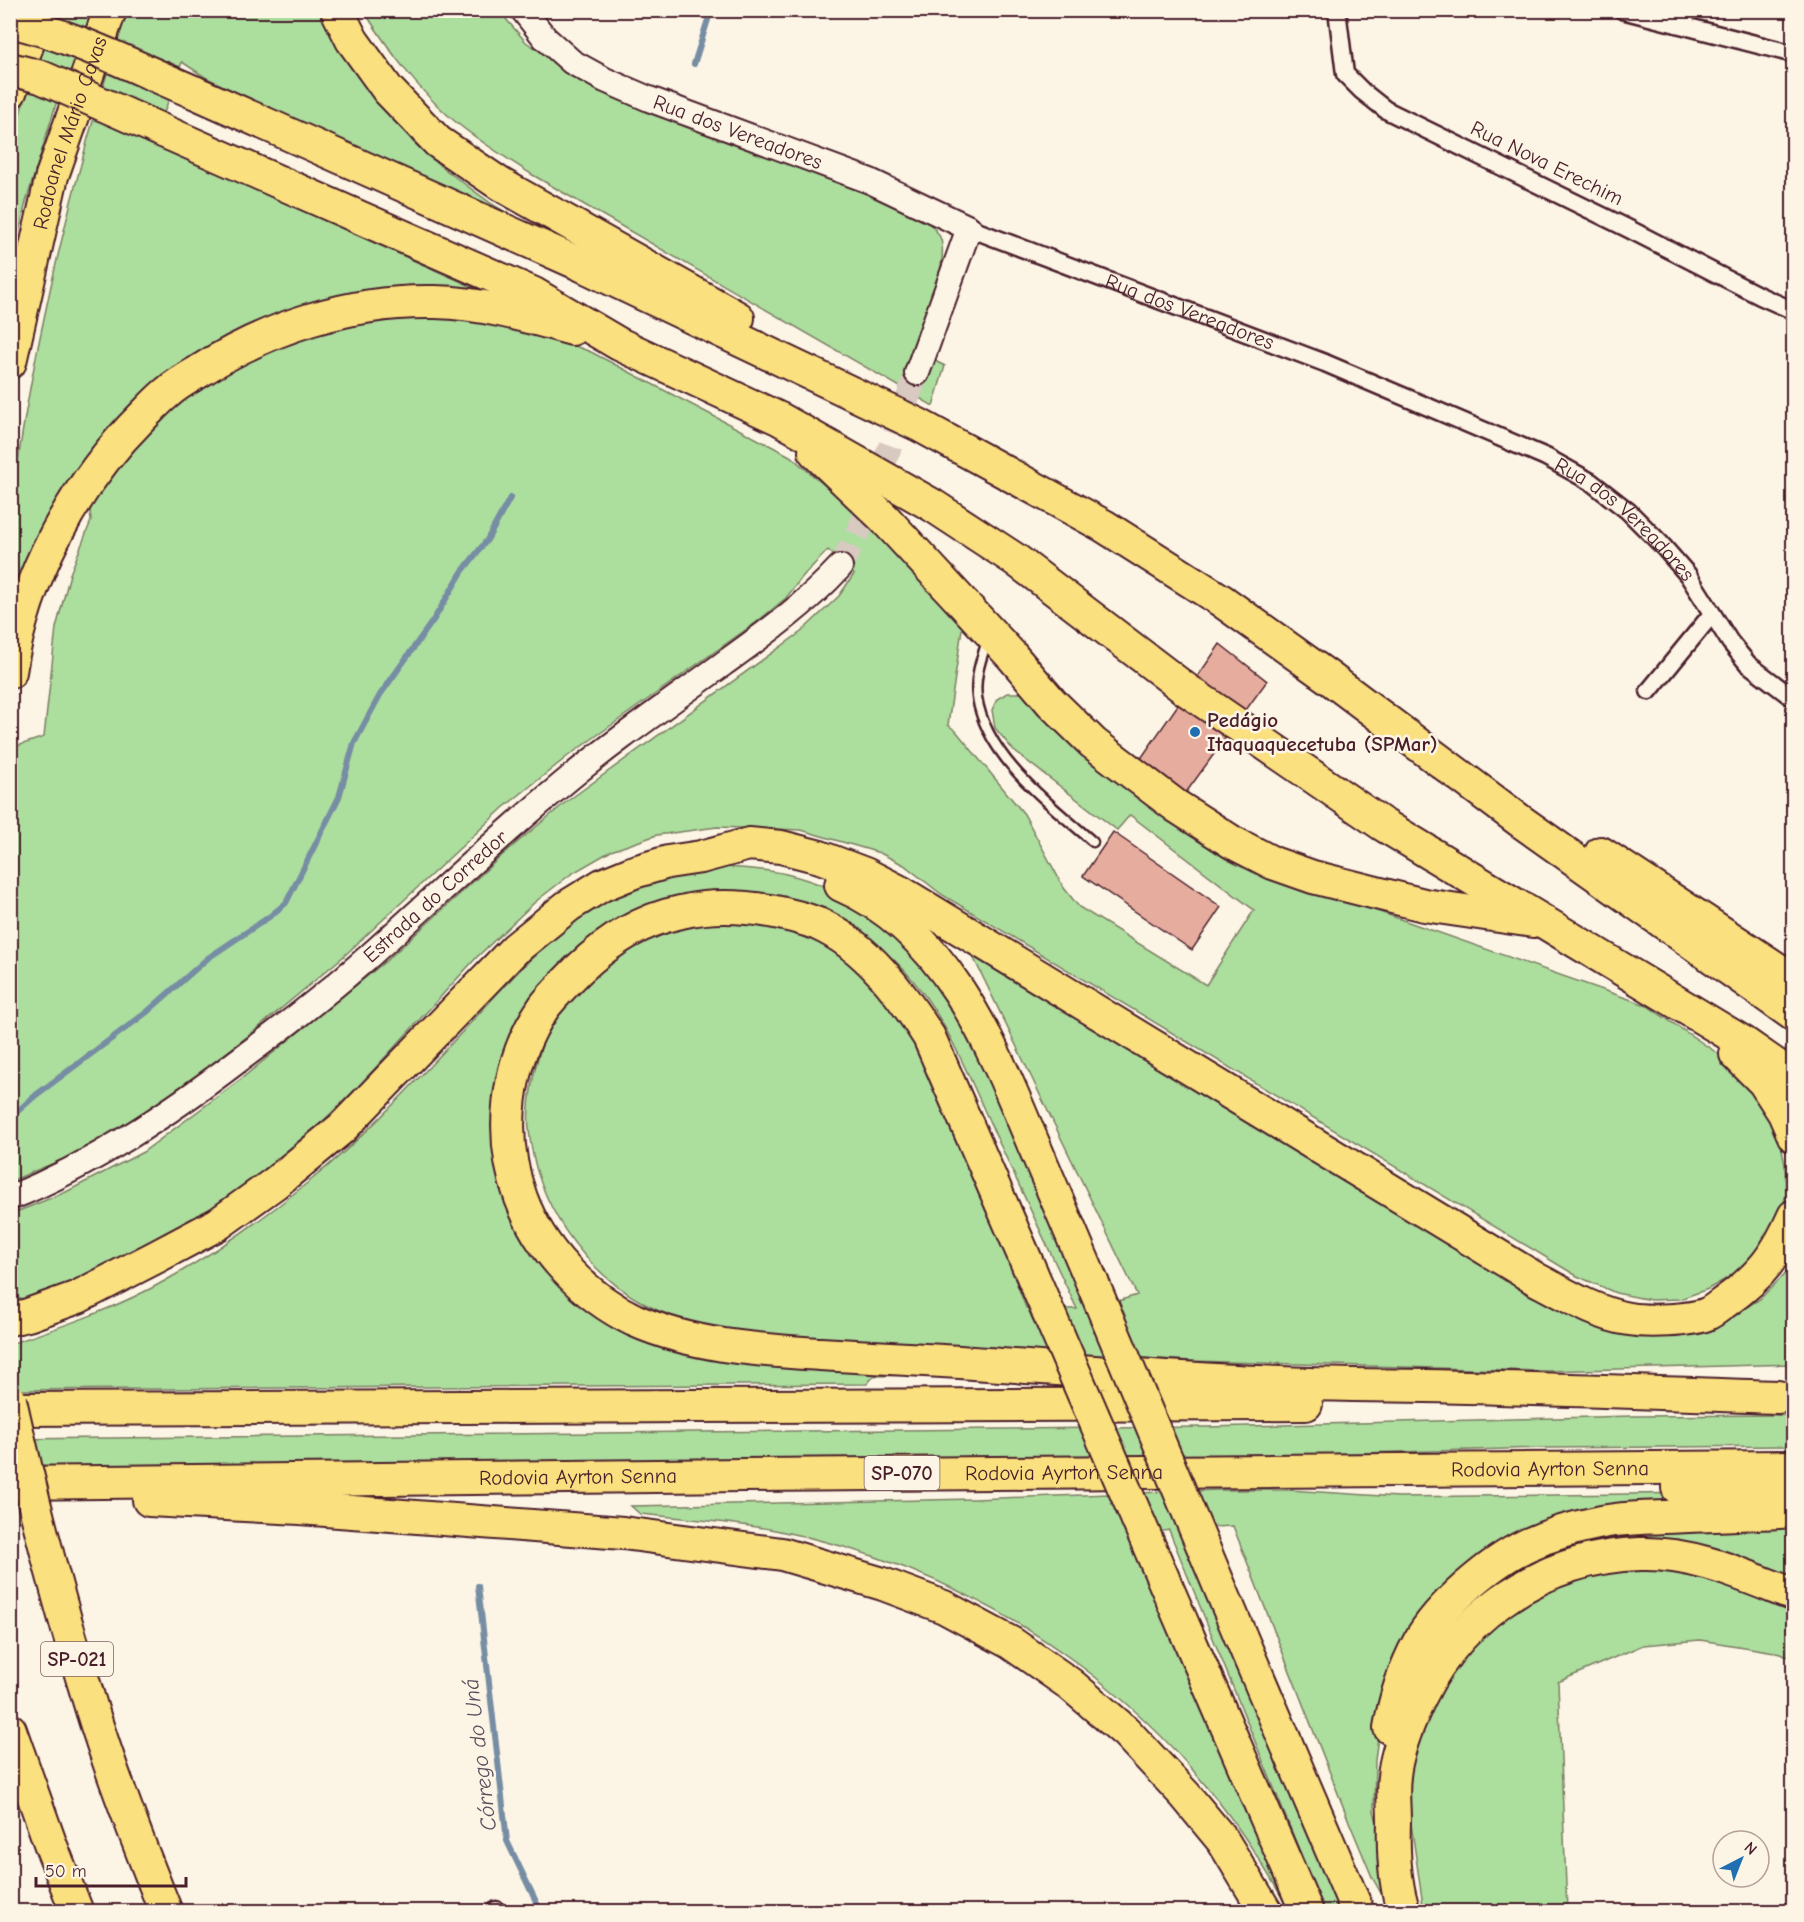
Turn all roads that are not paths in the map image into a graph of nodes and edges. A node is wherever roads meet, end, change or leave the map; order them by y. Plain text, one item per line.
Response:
1 (16, 10) edge
2 (40, 10) edge
3 (110, 10) edge
4 (337, 10) edge
5 (523, 10) edge
6 (1337, 10) edge
7 (1622, 10) edge
8 (1692, 10) edge
9 (10, 23) edge
10 (1677, 24) junction
11 (1794, 54) edge
12 (10, 69) edge
13 (10, 92) edge
14 (969, 228) junction
15 (1794, 310) edge
16 (619, 344) junction
17 (10, 362) edge
18 (917, 373) tunnel mouth
19 (780, 419) junction
20 (919, 425) junction
21 (840, 567) tunnel mouth
22 (1712, 614) junction
23 (990, 632) junction
24 (10, 672) edge
25 (1328, 677) junction
26 (1649, 691) dead end
27 (1794, 699) edge
28 (1093, 842) dead end
29 (701, 857) junction
30 (1547, 923) junction
31 (1627, 973) junction
32 (1794, 980) edge
33 (1794, 1015) edge
34 (1794, 1078) edge
35 (1794, 1136) edge
36 (10, 1198) edge
37 (1794, 1216) edge
38 (10, 1319) edge
39 (1786, 1397) edge
40 (10, 1400) edge
41 (10, 1408) edge
42 (1794, 1467) edge
43 (1402, 1469) junction
44 (10, 1483) edge
45 (1794, 1490) edge
46 (10, 1493) edge
47 (1794, 1511) edge
48 (1794, 1595) edge
49 (10, 1730) edge
50 (1394, 1811) junction
51 (77, 1911) edge
52 (166, 1911) edge
53 (1266, 1911) edge
54 (1307, 1911) edge
55 (1358, 1911) edge
56 (1404, 1911) edge

1 - 9 highway
2 - 13 highway
3 - 17 highway, Rodoanel Mário Covas
4 - 20 highway
5 - 14 street, Rua dos Vereadores
6 - 15 street, Rua Nova Erechim
7 - 10 street
8 - 10 street
9 - 20 highway, bridge
10 - 11 street
12 - 16 highway, bridge
14 - 18 street
14 - 22 street, Rua dos Vereadores
16 - 19 highway
16 - 24 highway
19 - 23 highway
19 - 30 highway
20 - 25 highway
21 - 36 street, Estrada do Corredor
22 - 26 street
22 - 27 street, Rua dos Vereadores
23 - 28 lane
23 - 30 highway
25 - 32 highway
25 - 33 highway
29 - 37 highway
29 - 38 highway
29 - 55 highway, bridge
30 - 31 highway
31 - 34 highway
31 - 35 highway
39 - 41 highway
39 - 54 highway, bridge
40 - 52 highway, SP-021, bridge
42 - 43 highway, Rodovia Ayrton Senna / SP-070
43 - 44 highway, Rodovia Ayrton Senna / SP-070
43 - 45 highway
46 - 53 highway
47 - 50 highway
48 - 50 highway
49 - 51 highway
50 - 56 highway

